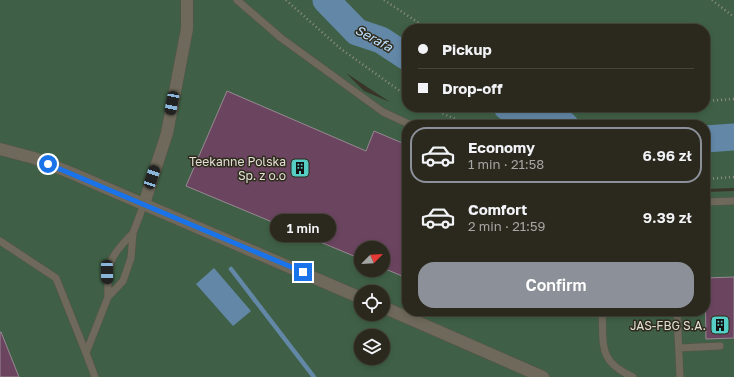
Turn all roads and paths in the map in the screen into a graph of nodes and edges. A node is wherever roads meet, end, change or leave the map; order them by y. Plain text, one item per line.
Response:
1 (187, 0) edge
2 (237, 0) edge
3 (286, 0) edge
4 (384, 0) edge
5 (712, 0) edge
6 (734, 17) edge
7 (420, 24) edge
8 (402, 92) edge
9 (734, 99) edge
10 (710, 100) edge
11 (439, 112) edge
12 (457, 120) edge
13 (402, 121) edge
14 (0, 148) edge
15 (734, 177) edge
16 (710, 178) edge
17 (734, 201) edge
18 (710, 202) edge
19 (144, 204) junction
20 (133, 233) junction
21 (0, 241) edge
22 (354, 295) edge
23 (108, 297) junction
24 (390, 310) edge
25 (402, 315) edge
26 (404, 316) edge
27 (602, 316) edge
28 (677, 316) edge
29 (720, 346) dead end
30 (679, 348) junction
31 (86, 353) junction
32 (95, 377) edge
33 (543, 377) edge
34 (633, 377) edge
35 (680, 377) edge

1 - 19 street
2 - 13 lane
3 - 8 path
4 - 7 path
5 - 6 path
9 - 10 path
11 - 12 path
14 - 19 street
15 - 16 path
17 - 18 lane
19 - 20 lane
19 - 22 street
20 - 23 lane
20 - 23 lane
21 - 31 lane
23 - 31 lane
24 - 25 street
26 - 33 street
27 - 34 lane
28 - 30 lane
29 - 30 lane
30 - 35 lane
31 - 32 lane

